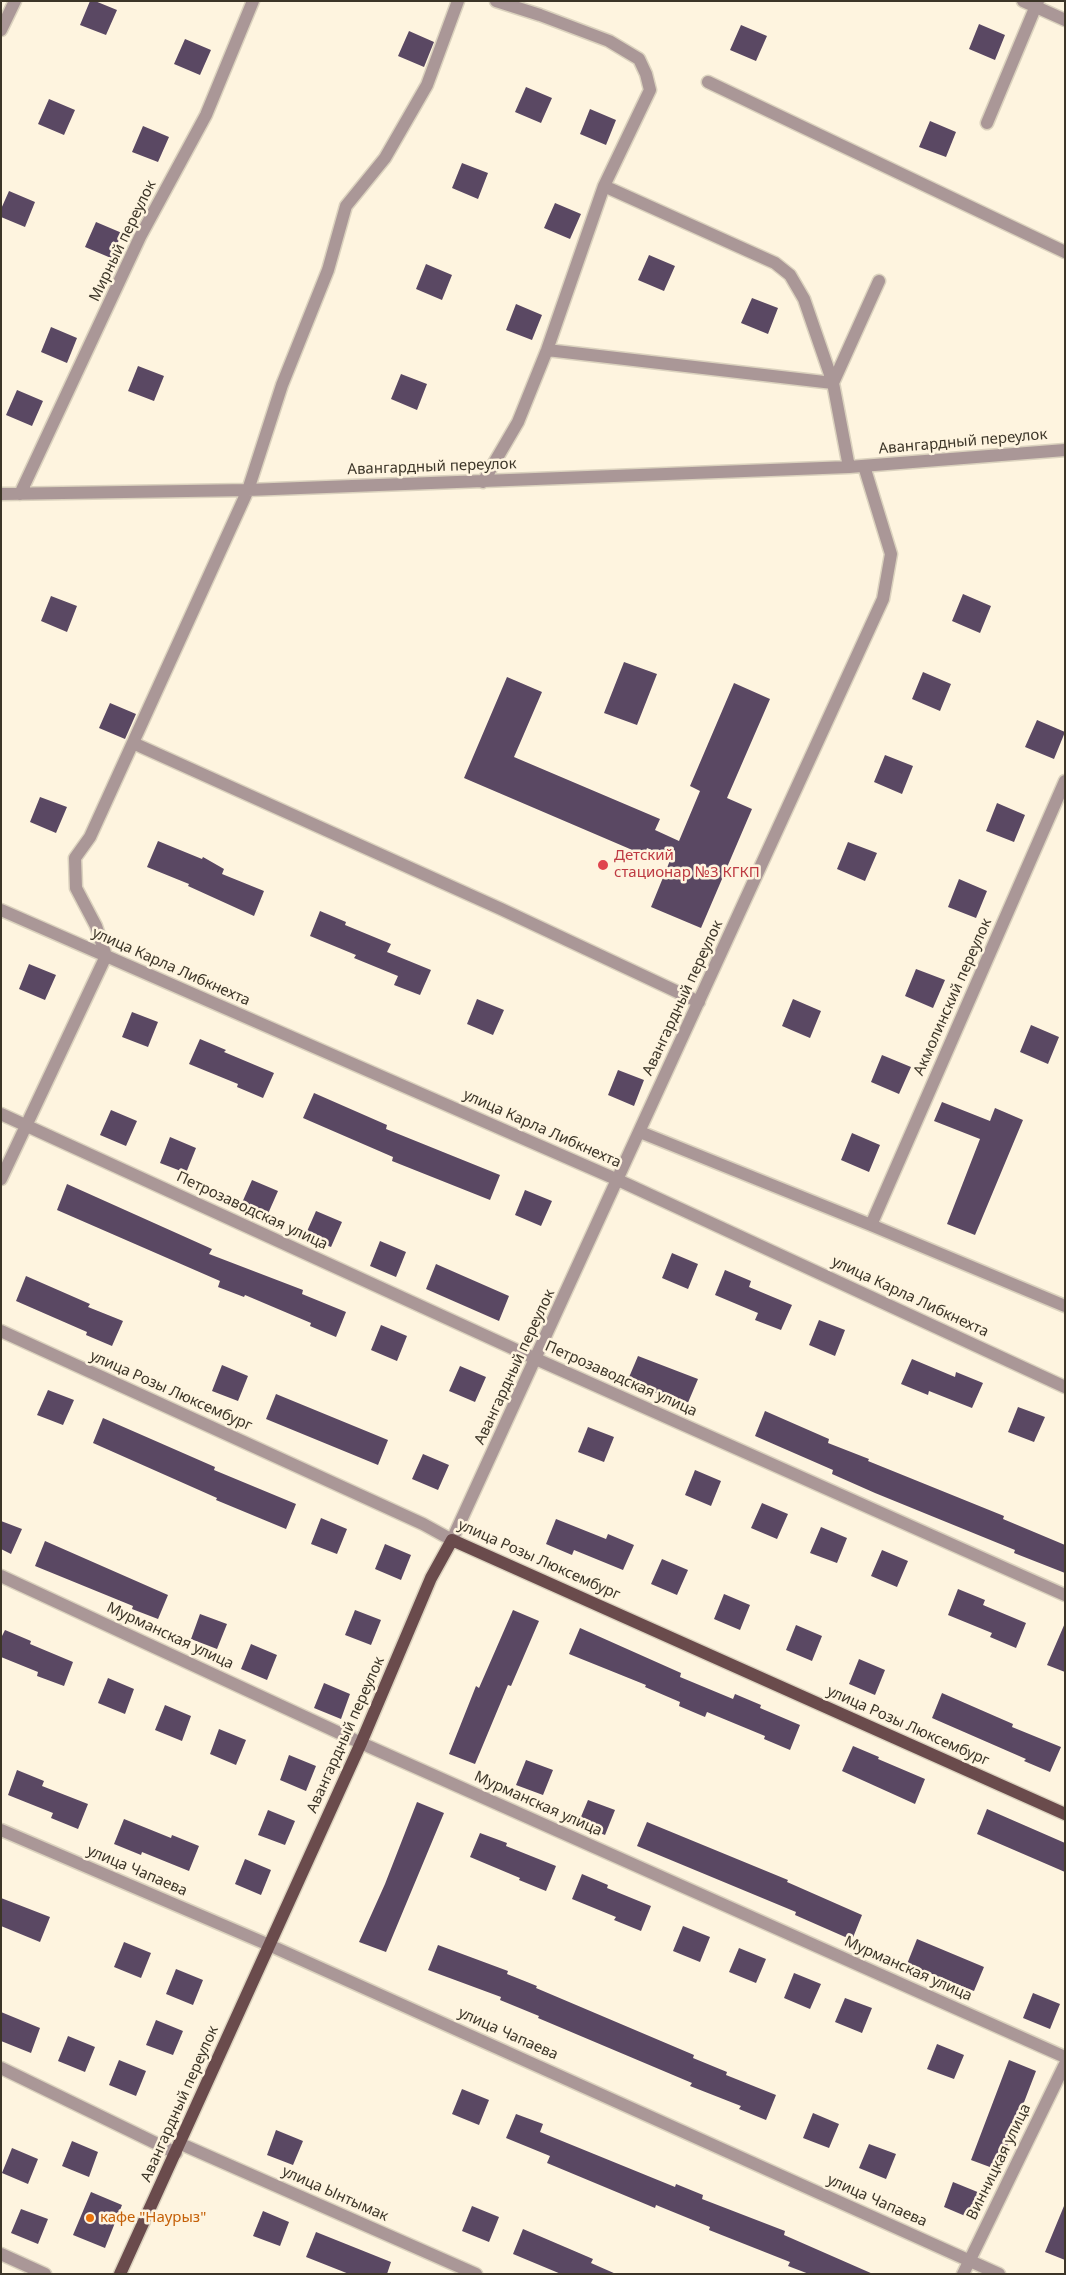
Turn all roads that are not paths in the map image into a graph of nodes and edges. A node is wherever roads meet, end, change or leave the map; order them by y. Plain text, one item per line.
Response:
1 (15, 1) edge
2 (253, 1) edge
3 (458, 1) edge
4 (496, 1) edge
5 (1023, 1) edge
6 (1037, 4) edge
7 (1065, 20) edge
8 (1, 30) edge
9 (708, 82) dead end
10 (987, 122) dead end
11 (604, 186) junction
12 (1065, 252) edge
13 (878, 281) dead end
14 (546, 350) junction
15 (833, 383) junction
16 (1065, 450) edge
17 (864, 466) junction
18 (849, 467) junction
19 (483, 482) junction
20 (248, 490) junction
21 (20, 494) junction
22 (2, 495) edge
23 (133, 742) junction
24 (1065, 781) edge
25 (1, 910) edge
26 (106, 956) junction
27 (699, 1002) junction
28 (1, 1114) edge
29 (27, 1125) junction
30 (640, 1132) junction
31 (1, 1179) edge
32 (618, 1180) junction
33 (871, 1225) junction
34 (1065, 1306) edge
35 (1, 1332) edge
36 (536, 1359) junction
37 (1065, 1387) edge
38 (452, 1540) junction
39 (1, 1576) edge
40 (1065, 1595) edge
41 (361, 1743) junction
42 (1065, 1814) edge
43 (1, 1830) edge
44 (269, 1944) junction
45 (1065, 2057) edge
46 (1065, 2064) edge
47 (1, 2068) edge
48 (179, 2149) junction
49 (1, 2254) edge
50 (969, 2260) junction
51 (45, 2274) edge
52 (120, 2274) edge
53 (476, 2274) edge
54 (963, 2274) edge
55 (998, 2274) edge

1 - 8 street
2 - 21 street, Мирный переулок
3 - 20 street
4 - 11 street
5 - 6 street
6 - 7 street
6 - 10 street
9 - 12 street
11 - 14 street
11 - 15 street
13 - 15 street
14 - 15 street
14 - 19 street
15 - 18 street
16 - 17 street, Авангардный переулок
17 - 18 street, Авангардный переулок
17 - 27 street, Авангардный переулок
18 - 19 street, Авангардный переулок
19 - 20 street, Авангардный переулок
20 - 21 street, Авангардный переулок
20 - 23 street
21 - 22 street, Авангардный переулок
23 - 26 street
23 - 27 street
24 - 33 street, Акмолинский переулок
25 - 26 street, улица Карла Либкнехта
26 - 29 street
26 - 32 street, улица Карла Либкнехта
27 - 30 street, Авангардный переулок
28 - 29 street, Петрозаводская улица
29 - 31 street
29 - 36 street, Петрозаводская улица
30 - 32 street, Авангардный переулок
30 - 33 street
32 - 36 street, Авангардный переулок
32 - 37 street, улица Карла Либкнехта
33 - 34 street
35 - 38 street, улица Розы Люксембург
36 - 38 street, Авангардный переулок
36 - 40 street, Петрозаводская улица
38 - 41 main road, Авангардный переулок
38 - 42 main road, улица Розы Люксембург
39 - 41 street, Мурманская улица
41 - 44 main road, Авангардный переулок
41 - 45 street, Мурманская улица
43 - 44 street, улица Чапаева
44 - 48 main road, Авангардный переулок
44 - 50 street, улица Чапаева
46 - 50 street, Винницкая улица
47 - 48 street, улица Ынтымак
48 - 52 main road, Авангардный переулок
48 - 53 street, улица Ынтымак
49 - 51 street
50 - 54 street, Винницкая улица
50 - 55 street, улица Чапаева

